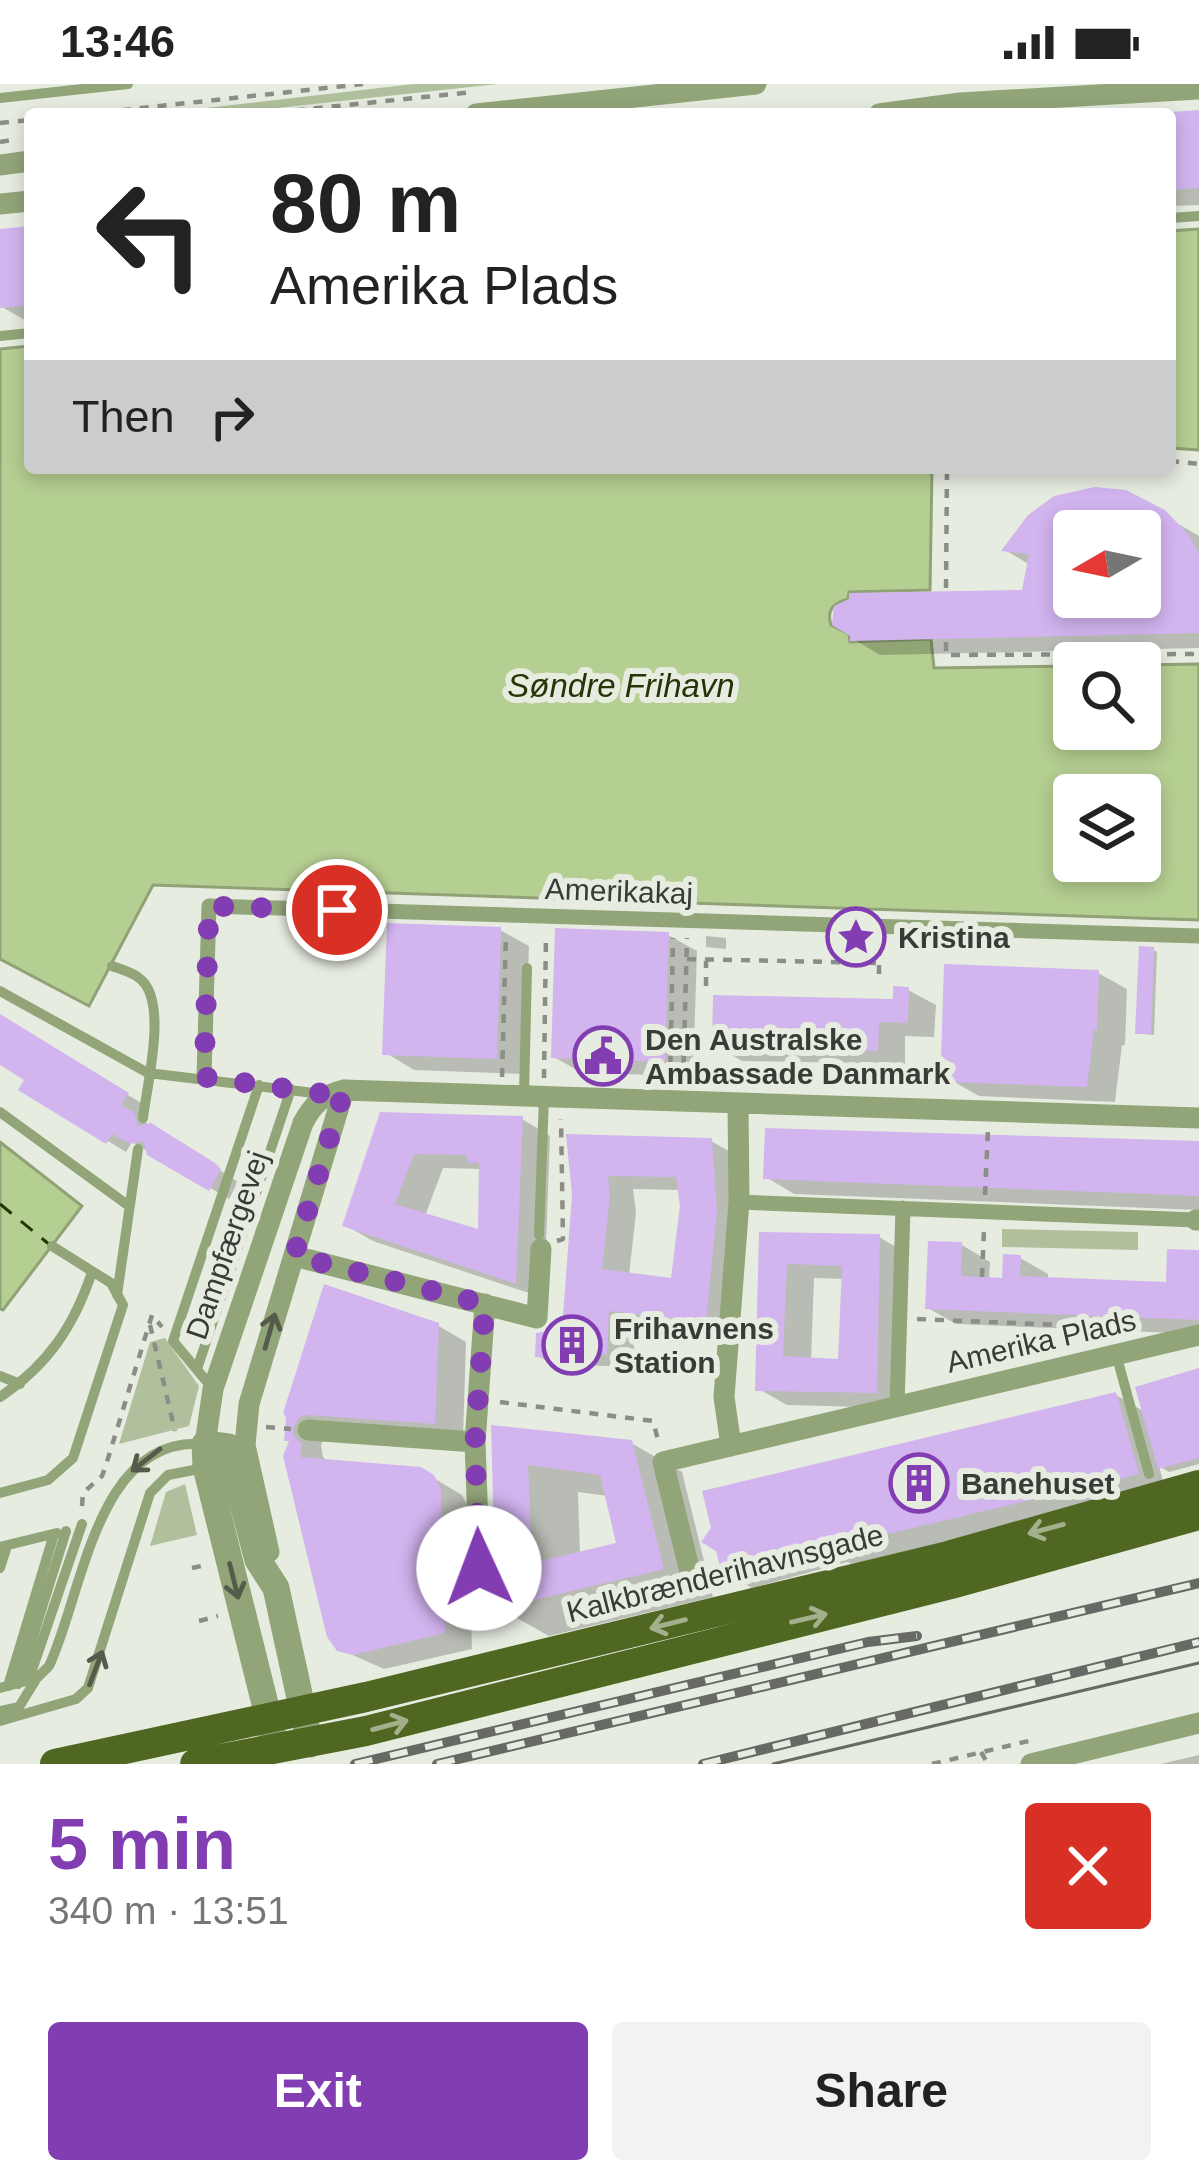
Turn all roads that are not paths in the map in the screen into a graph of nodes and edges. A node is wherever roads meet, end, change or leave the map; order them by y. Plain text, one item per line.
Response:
1 (128, 84) edge
2 (756, 84) edge
3 (1199, 89) edge
4 (705, 90) junction
5 (959, 94) edge
6 (0, 98) edge
7 (474, 103) edge
8 (706, 108) edge
9 (903, 108) edge
10 (1199, 936) edge
11 (112, 966) dead end
12 (527, 968) dead end
13 (0, 991) edge
14 (148, 1073) junction
15 (204, 1077) junction
16 (259, 1085) junction
17 (291, 1090) junction
18 (335, 1092) junction
19 (523, 1096) junction
20 (738, 1102) junction
21 (0, 1112) edge
22 (142, 1118) dead end
23 (1199, 1118) edge
24 (138, 1150) dead end
25 (740, 1202) junction
26 (129, 1206) junction
27 (903, 1208) junction
28 (1197, 1220) edge
29 (540, 1242) joint
30 (52, 1246) dead end
31 (294, 1256) junction
32 (92, 1272) junction
33 (117, 1294) junction
34 (485, 1304) junction
35 (1199, 1334) edge
36 (1116, 1354) junction
37 (197, 1369) junction
38 (0, 1376) edge
39 (20, 1384) junction
40 (214, 1389) junction
41 (0, 1397) edge
42 (897, 1406) junction
43 (308, 1430) dead end
44 (475, 1442) junction
45 (731, 1446) junction
46 (214, 1456) junction
47 (1149, 1474) dead end
48 (1199, 1486) edge
49 (0, 1492) edge
50 (108, 1510) junction
51 (1199, 1515) edge
52 (82, 1524) junction
53 (60, 1533) junction
54 (3, 1547) edge
55 (0, 1568) edge
56 (691, 1576) dead end
57 (481, 1611) dead end
58 (18, 1684) edge
59 (303, 1709) junction
60 (0, 1711) edge
61 (268, 1717) junction
62 (0, 1720) edge
63 (1199, 1723) edge
64 (310, 1744) junction
65 (276, 1750) junction
66 (55, 1764) edge
67 (195, 1764) edge
68 (1031, 1764) edge

1 - 6 lane
2 - 4 street
3 - 5 street
4 - 7 street
4 - 8 street
5 - 9 street
10 - 15 street, Amerikakaj
11 - 14 lane
12 - 19 lane
13 - 14 lane
14 - 15 lane
14 - 22 lane
15 - 16 lane
16 - 17 lane
16 - 37 lane
17 - 18 lane
17 - 37 lane
18 - 19 street
18 - 31 street, Dampfærgevej
18 - 40 street, Dampfærgevej
19 - 20 street
19 - 29 lane
20 - 23 street
20 - 25 street
21 - 26 lane
24 - 26 lane
25 - 27 street
25 - 45 street
26 - 33 lane
27 - 28 street
27 - 42 street, Amerika Plads
29 - 34 street
30 - 32 lane
31 - 34 street
46 -> 31 street, Dampfærgevej
32 - 33 lane
32 - 39 lane
33 - 49 lane
34 - 44 street
35 - 36 street, Amerika Plads
36 - 42 street, Amerika Plads
36 - 47 lane
37 - 40 lane
38 - 39 lane
39 - 41 lane
40 - 46 street, Dampfærgevej
42 - 45 street, Amerika Plads
43 - 44 street
44 - 57 street
45 - 56 street, Amerika Plads
46 -> 50 lane
46 - 59 street, Dampfærgevej
46 -> 61 street, Dampfærgevej
62 -> 46 lane
48 -> 59 main road, Kalkbrænderihavnsgade
50 - 52 lane
50 - 58 lane
64 -> 51 main road
52 - 53 lane
52 - 58 lane
53 - 54 lane
53 - 58 lane
54 - 55 lane
58 - 60 lane
59 - 61 main road, Kalkbrænderihavnsgade
59 - 64 street, Dampfærgevej
61 - 65 street, Dampfærgevej
61 - 66 main road, Kalkbrænderihavnsgade
63 - 68 street
64 - 65 main road
65 - 67 main road

